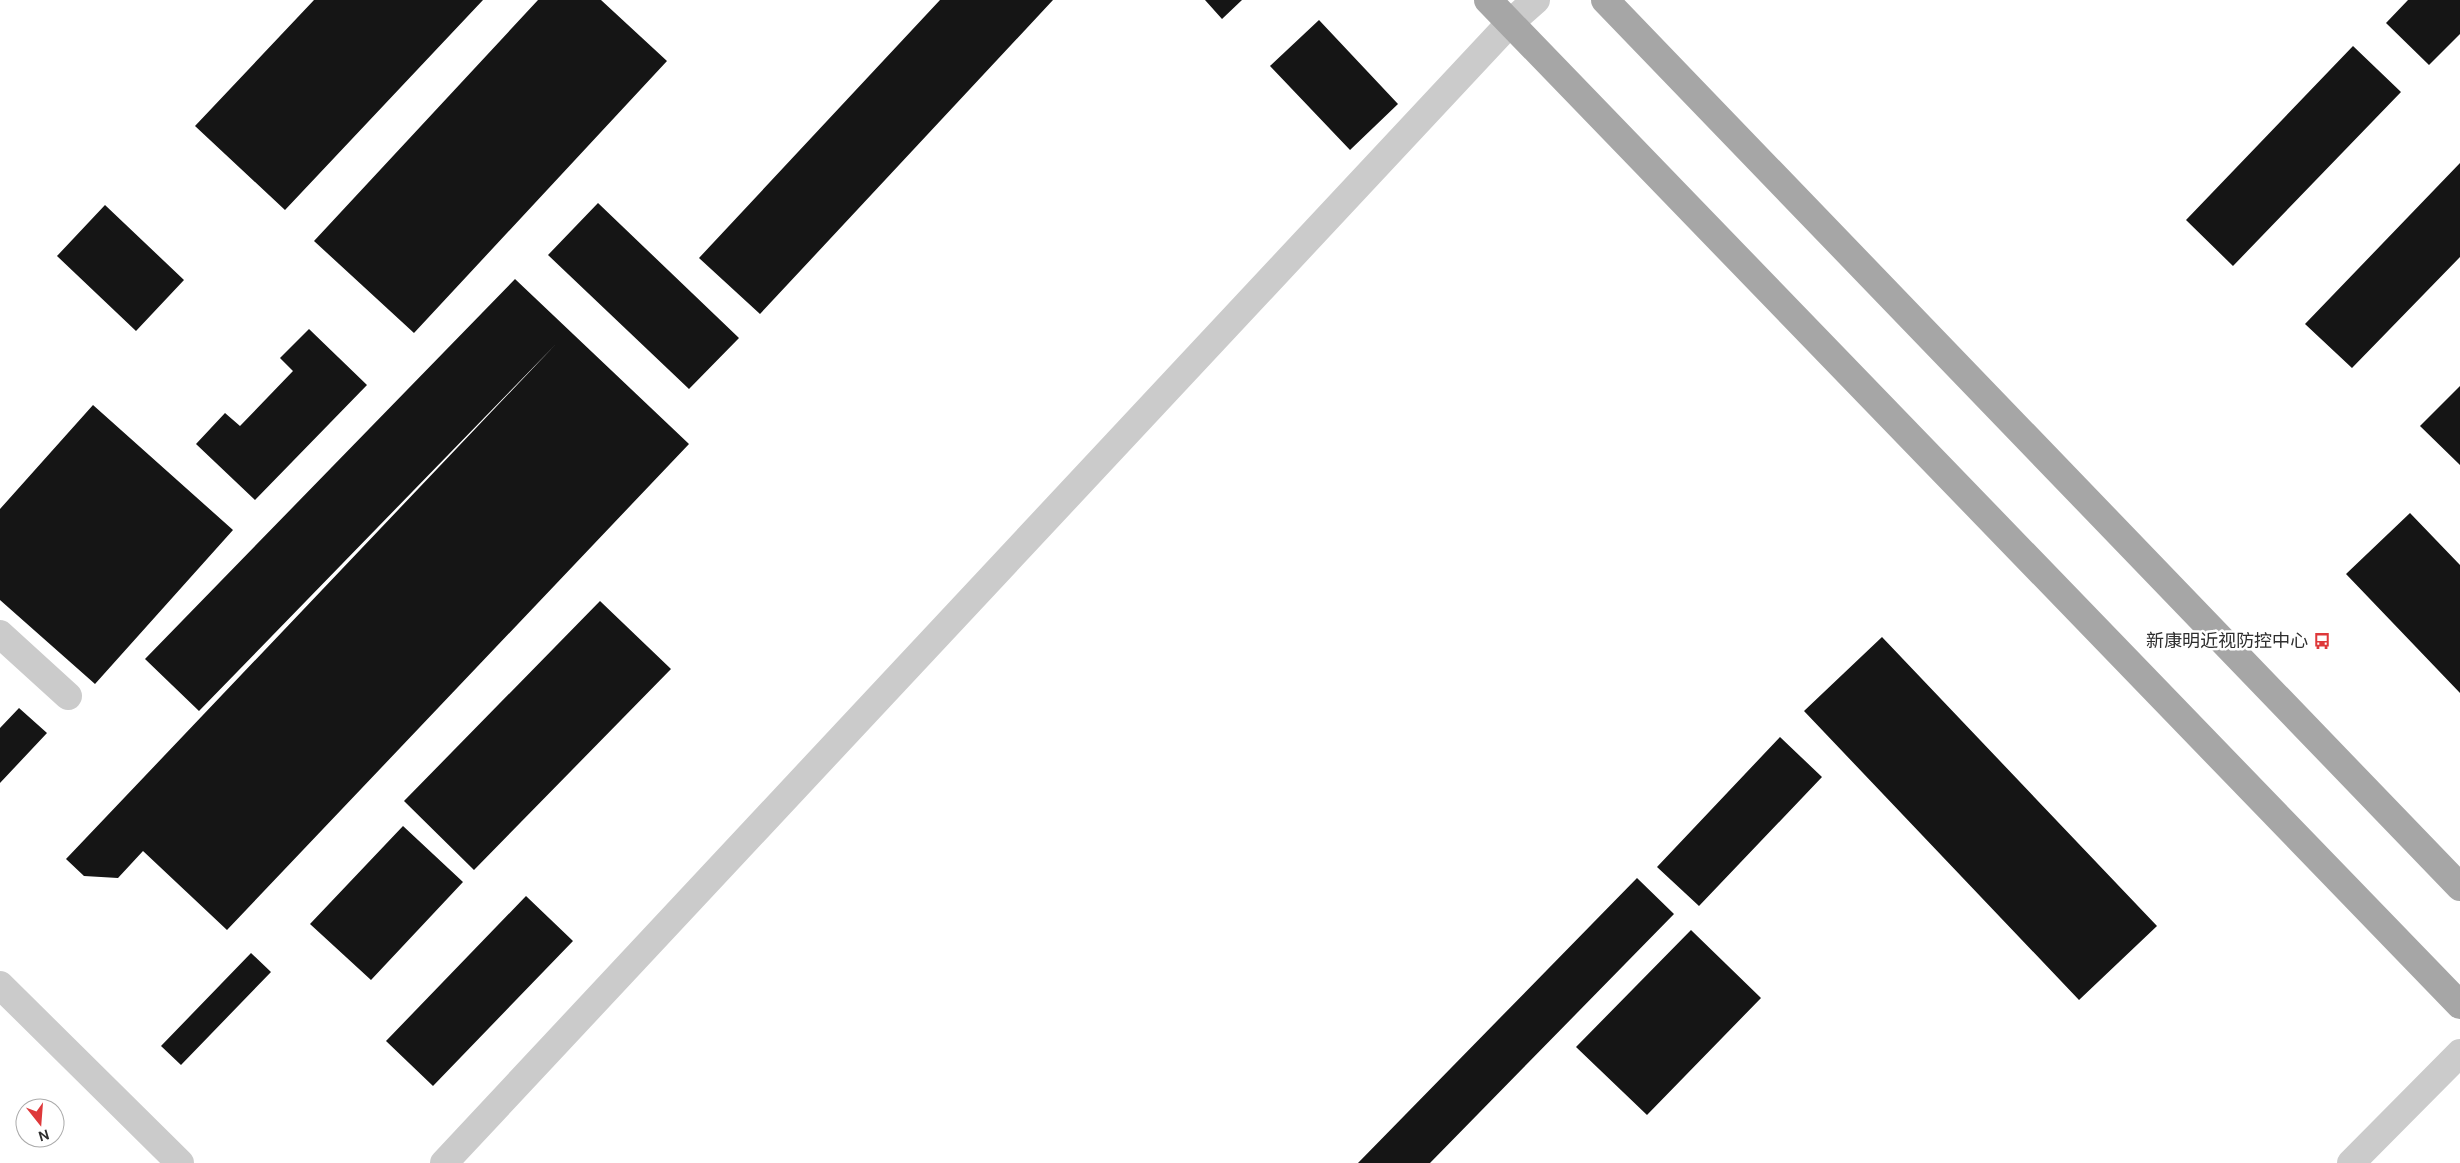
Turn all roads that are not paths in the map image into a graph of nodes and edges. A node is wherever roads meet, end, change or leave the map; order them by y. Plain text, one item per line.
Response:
1 (1488, 0) edge
2 (1536, 0) edge
3 (1605, 0) edge
4 (1510, 22) junction
5 (0, 634) edge
6 (68, 696) dead end
7 (2460, 887) edge
8 (0, 985) edge
9 (2460, 1005) edge
10 (2460, 1053) edge
11 (180, 1163) edge
12 (444, 1163) edge
13 (2351, 1163) edge

1 - 4 main road
2 - 4 street
3 - 7 main road
4 - 9 main road
4 - 12 street
5 - 6 street
8 - 11 street
10 - 13 street

